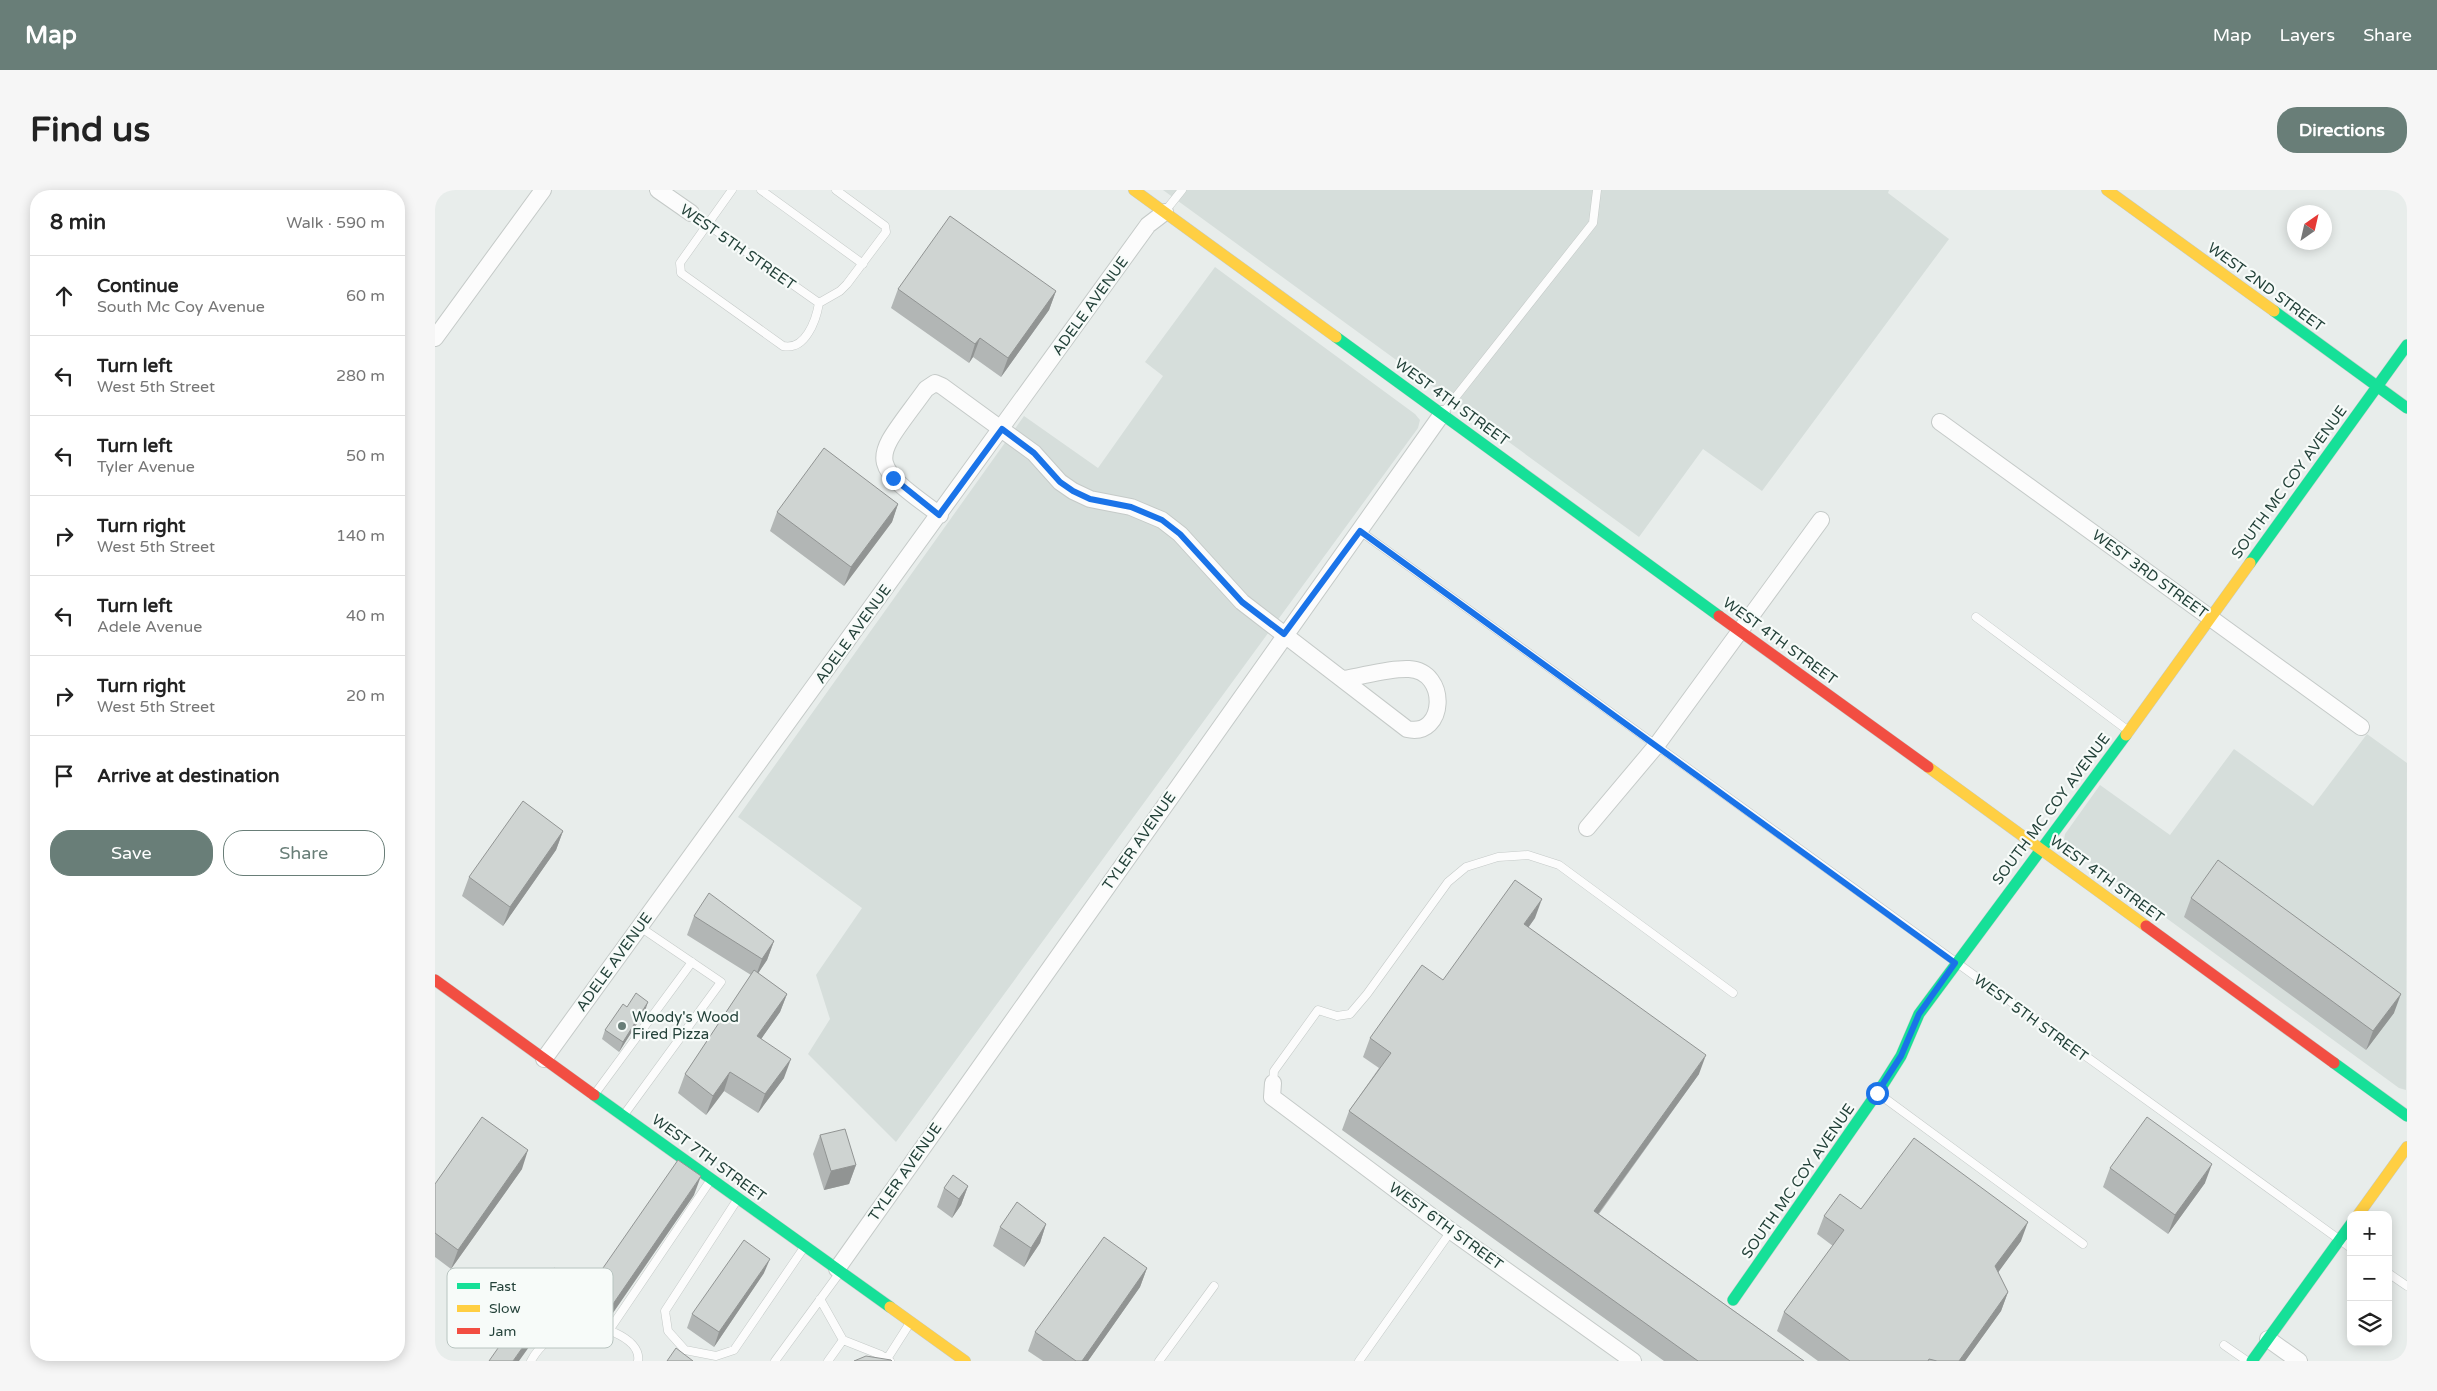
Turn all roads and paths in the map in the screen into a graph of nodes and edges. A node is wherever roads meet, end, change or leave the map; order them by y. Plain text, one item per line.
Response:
1 (543, 190) edge
2 (658, 190) edge
3 (732, 190) edge
4 (761, 190) edge
5 (836, 190) edge
6 (1134, 190) edge
7 (1182, 190) edge
8 (1597, 190) edge
9 (2107, 190) edge
10 (1165, 212) junction
11 (691, 213) joint
12 (707, 224) junction
13 (863, 264) junction
14 (819, 303) junction
15 (435, 338) edge
16 (2407, 345) edge
17 (2377, 386) junction
18 (2407, 408) edge
19 (1442, 414) junction
20 (1940, 422) dead end
21 (1002, 429) junction
22 (939, 515) junction
23 (1821, 520) dead end
24 (1360, 531) junction
25 (1976, 617) dead end
26 (2210, 617) junction
27 (1741, 631) junction
28 (1284, 634) junction
29 (1343, 679) junction
30 (2361, 727) dead end
31 (2129, 731) junction
32 (1656, 746) junction
33 (1587, 828) dead end
34 (2040, 849) junction
35 (640, 927) junction
36 (692, 962) junction
37 (1955, 963) junction
38 (435, 980) edge
39 (1733, 993) dead end
40 (544, 1059) junction
41 (1273, 1084) joint
42 (1877, 1093) junction
43 (594, 1095) junction
44 (624, 1116) junction
45 (2407, 1116) edge
46 (2407, 1146) edge
47 (712, 1179) junction
48 (739, 1198) junction
49 (2361, 1211) edge
50 (2347, 1230) edge
51 (1451, 1231) junction
52 (2339, 1241) junction
53 (2083, 1244) dead end
54 (805, 1246) junction
55 (2347, 1246) edge
56 (839, 1270) junction
57 (2392, 1276) edge
58 (1214, 1286) dead end
59 (2407, 1286) edge
60 (820, 1299) junction
61 (1733, 1300) dead end
62 (911, 1322) junction
63 (613, 1325) edge
64 (613, 1331) edge
65 (2268, 1339) junction
66 (843, 1340) junction
67 (2224, 1345) dead end
68 (542, 1348) edge
69 (889, 1360) edge
70 (531, 1361) edge
71 (638, 1361) edge
72 (775, 1361) edge
73 (828, 1361) edge
74 (965, 1361) edge
75 (1159, 1361) edge
76 (1359, 1361) edge
77 (1633, 1361) edge
78 (2247, 1361) edge
79 (2252, 1361) edge
80 (2299, 1361) edge

1 - 15 street
2 - 11 street, WEST 5TH STREET
3 - 12 lane
4 - 13 lane
5 - 13 lane
6 - 10 street, WEST 4TH STREET
7 - 10 lane
8 - 19 lane
9 - 17 street, WEST 2ND STREET
10 - 19 street, WEST 4TH STREET
10 - 21 street, ADELE AVENUE
11 - 12 lane, WEST 5TH STREET
12 - 14 lane, WEST 5TH STREET
12 - 14 lane
13 - 14 lane
16 - 17 street, SOUTH MC COY AVENUE
17 - 18 street, WEST 2ND STREET
17 - 26 street, SOUTH MC COY AVENUE
19 - 24 street, TYLER AVENUE
19 - 27 street, WEST 4TH STREET
20 - 26 street, WEST 3RD STREET
21 - 22 street, ADELE AVENUE
21 - 22 street
21 - 28 street
22 - 35 street, ADELE AVENUE
23 - 27 street
24 - 28 street, TYLER AVENUE
24 - 32 lane, WEST 5TH STREET
25 - 31 lane
26 - 30 street, WEST 3RD STREET
26 - 31 street, SOUTH MC COY AVENUE
27 - 32 street
27 - 34 street, WEST 4TH STREET
28 - 29 street
28 - 56 street, TYLER AVENUE
29 - 29 street
31 - 34 street, SOUTH MC COY AVENUE
32 - 33 street
32 - 37 lane, WEST 5TH STREET
34 - 37 street, SOUTH MC COY AVENUE
34 - 45 street, WEST 4TH STREET
35 - 36 lane
35 - 40 street, ADELE AVENUE
36 - 43 lane
36 - 44 lane
37 - 42 street, SOUTH MC COY AVENUE
37 - 52 lane, WEST 5TH STREET
38 - 40 street, WEST 7TH STREET
39 - 41 lane
40 - 43 street, WEST 7TH STREET
41 - 51 street, WEST 6TH STREET
42 - 53 lane
42 - 61 street, SOUTH MC COY AVENUE
43 - 44 street, WEST 7TH STREET
44 - 47 street, WEST 7TH STREET
46 - 49 street
47 - 48 street, WEST 7TH STREET
47 - 63 lane
48 - 54 street, WEST 7TH STREET
48 - 54 lane
50 - 52 street
51 - 76 lane
51 - 77 street, WEST 6TH STREET
52 - 55 lane, WEST 5TH STREET
52 - 65 street
54 - 56 street, WEST 7TH STREET
56 - 60 lane
56 - 62 street, WEST 7TH STREET
57 - 59 lane
58 - 75 lane
60 - 66 lane
60 - 72 lane
62 - 69 lane
62 - 74 street, WEST 7TH STREET
64 - 71 lane
65 - 79 street
65 - 80 street
66 - 69 lane
66 - 73 lane
67 - 78 lane
68 - 70 lane

